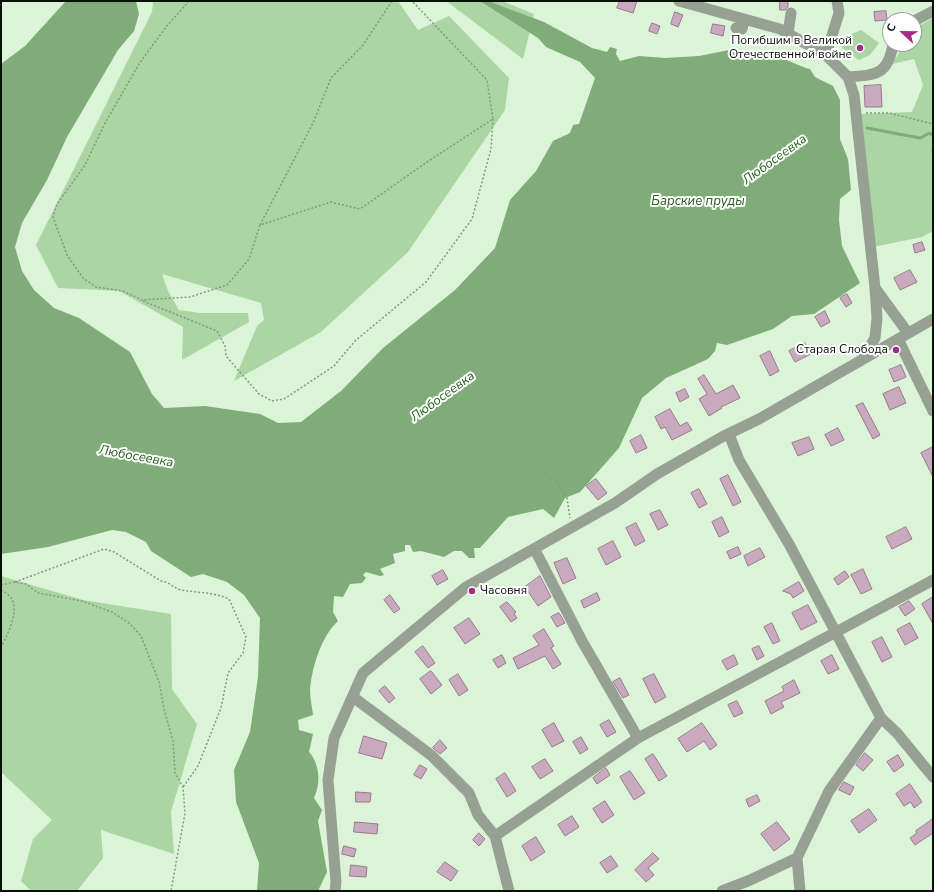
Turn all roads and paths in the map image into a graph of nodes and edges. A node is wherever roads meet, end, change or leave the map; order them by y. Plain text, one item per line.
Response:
1 (189, 1) edge
2 (392, 1) edge
3 (412, 1) edge
4 (679, 1) edge
5 (837, 1) edge
6 (933, 11) edge
7 (791, 13) dead end
8 (922, 17) edge
9 (744, 20) junction
10 (736, 28) dead end
11 (788, 34) junction
12 (892, 52) edge
13 (826, 55) junction
14 (848, 77) junction
15 (856, 113) junction
16 (493, 118) junction
17 (933, 124) edge
18 (260, 225) junction
19 (875, 288) junction
20 (142, 300) junction
21 (933, 319) edge
22 (933, 328) edge
23 (903, 336) junction
24 (875, 338) junction
25 (886, 345) junction
26 (864, 358) junction
27 (933, 411) edge
28 (725, 433) junction
29 (550, 480) dead end
30 (575, 527) junction
31 (535, 550) junction
32 (933, 580) edge
33 (15, 582) junction
34 (1, 585) edge
35 (1, 590) edge
36 (836, 632) junction
37 (1, 648) edge
38 (354, 697) junction
39 (881, 718) junction
40 (638, 738) junction
41 (933, 777) edge
42 (183, 787) junction
43 (495, 836) junction
44 (797, 858) junction
45 (170, 891) edge
46 (335, 891) edge
47 (509, 891) edge
48 (722, 891) edge
49 (800, 891) edge

1 - 20 path
2 - 18 path
3 - 16 path
4 - 9 street
5 - 13 street
6 - 8 street
7 - 11 street
9 - 10 street
9 - 11 street
11 - 13 street
12 - 14 street
13 - 14 street
14 - 15 street
15 - 17 path
15 - 19 street
16 - 18 path
16 - 20 path
18 - 20 path
19 - 23 street
19 - 24 street
21 - 23 street
22 - 23 street
23 - 25 street
23 - 27 street
24 - 25 street
24 - 26 street
25 - 26 street
26 - 28 street
28 - 30 street
28 - 36 street
29 - 30 path
30 - 31 street
31 - 38 street
31 - 40 street
32 - 36 street
33 - 34 path
33 - 42 path
33 - 42 path
35 - 37 path
36 - 39 street
36 - 40 street
38 - 43 street
38 - 46 street
39 - 41 street
39 - 44 street
40 - 43 street
42 - 45 path
43 - 47 street
44 - 48 street
44 - 49 street

